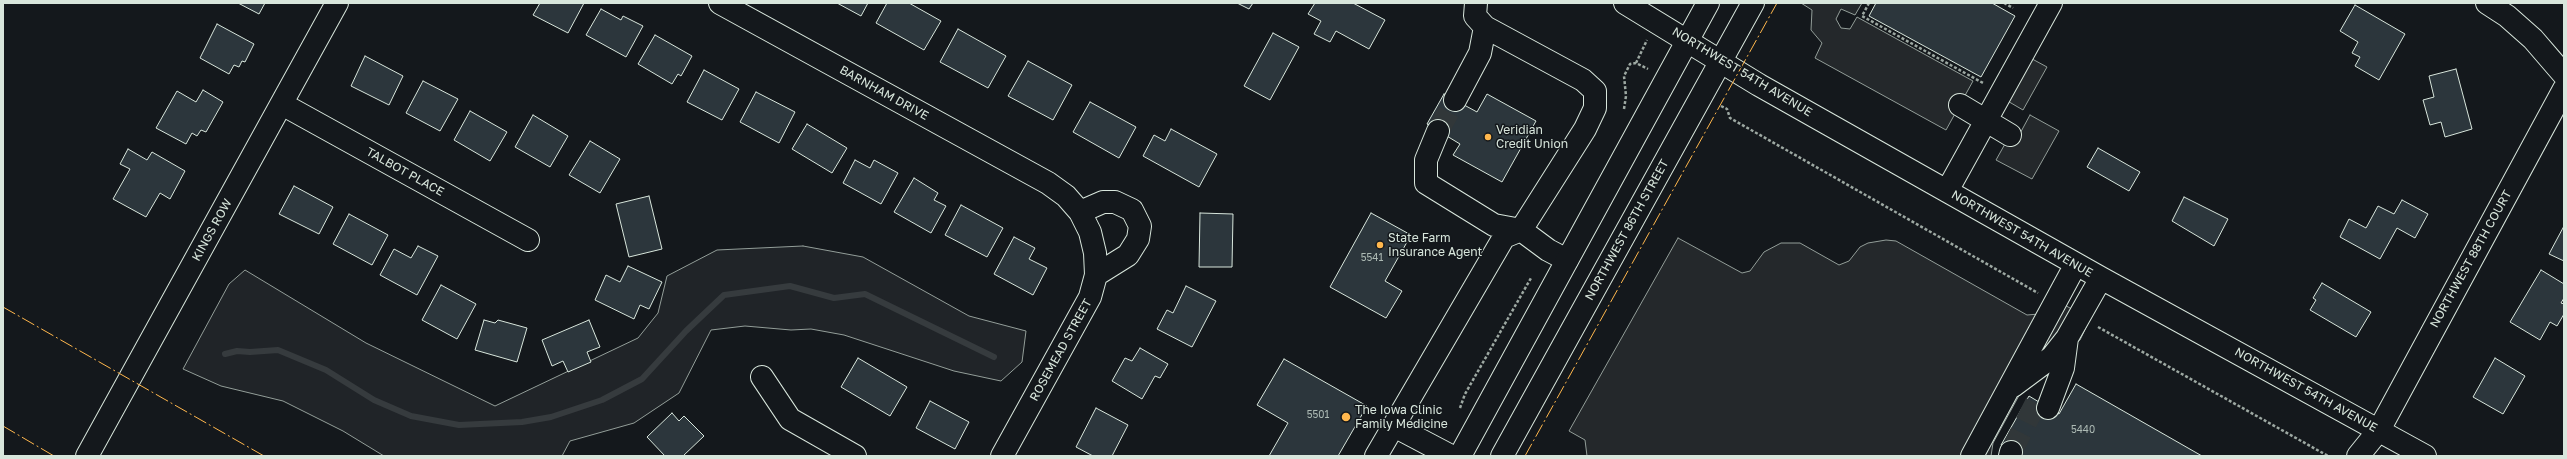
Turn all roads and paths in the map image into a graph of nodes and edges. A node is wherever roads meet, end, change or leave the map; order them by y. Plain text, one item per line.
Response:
1 (337, 3) edge
2 (720, 3) edge
3 (1476, 3) edge
4 (1624, 3) edge
5 (1708, 3) edge
6 (1753, 3) edge
7 (1869, 3) edge
8 (2004, 3) edge
9 (2051, 3) edge
10 (2487, 3) edge
11 (2013, 8) dead end
12 (1485, 27) junction
13 (1687, 40) junction
14 (1720, 61) junction
15 (1636, 63) dead end
16 (2564, 75) edge
17 (1981, 89) dead end
18 (2564, 89) edge
19 (1455, 100) tunnel mouth
20 (282, 104) junction
21 (1960, 105) dead end
22 (1728, 109) dead end
23 (1622, 113) dead end
24 (1985, 120) junction
25 (1438, 131) tunnel mouth
26 (2010, 135) dead end
27 (1048, 183) joint
28 (1947, 191) junction
29 (1080, 212) junction
30 (1521, 230) junction
31 (528, 240) dead end
32 (1566, 260) junction
33 (2076, 264) junction
34 (1096, 275) junction
35 (1533, 275) dead end
36 (2101, 278) junction
37 (2042, 295) dead end
38 (2096, 325) dead end
39 (2067, 338) junction
40 (762, 377) dead end
41 (2009, 389) junction
42 (2043, 405) tunnel mouth
43 (1459, 412) dead end
44 (1394, 426) junction
45 (2379, 430) junction
46 (87, 456) edge
47 (856, 456) edge
48 (1002, 456) edge
49 (1376, 456) edge
50 (1451, 456) edge
51 (1460, 456) edge
52 (1502, 456) edge
53 (1972, 456) edge
54 (2328, 456) edge
55 (2358, 456) edge
56 (2425, 456) edge

1 - 20 street, KINGS ROW
2 - 27 street, BARNHAM DRIVE
3 - 12 street
4 - 13 street, NORTHWEST 54TH AVENUE
5 - 13 street
6 - 14 street, NORTHWEST 86TH STREET
7 - 17 path
8 - 11 path
9 - 24 street
10 - 16 street
12 - 19 street
12 - 30 street
13 - 14 street, NORTHWEST 54TH AVENUE
13 - 32 street
14 - 28 street, NORTHWEST 54TH AVENUE
14 - 52 street, NORTHWEST 86TH STREET
15 - 23 path
18 - 45 street, NORTHWEST 88TH COURT
20 - 31 street, TALBOT PLACE
20 - 46 street, KINGS ROW
21 - 24 street
22 - 37 path
24 - 26 street
24 - 28 street
25 - 30 street
27 - 29 street, ROSEMEAD STREET
28 - 33 street, NORTHWEST 54TH AVENUE
29 - 34 street, ROSEMEAD STREET
29 - 34 street
30 - 32 street
30 - 44 street
32 - 51 street
33 - 36 street, NORTHWEST 54TH AVENUE
33 - 41 street
34 - 48 street, ROSEMEAD STREET
35 - 43 path
36 - 39 street
36 - 45 street, NORTHWEST 54TH AVENUE
38 - 54 path
39 - 41 street
39 - 42 street
40 - 47 street
41 - 53 street
44 - 49 street
44 - 50 street
45 - 55 street, NORTHWEST 88TH COURT
45 - 56 street, NORTHWEST 54TH AVENUE

